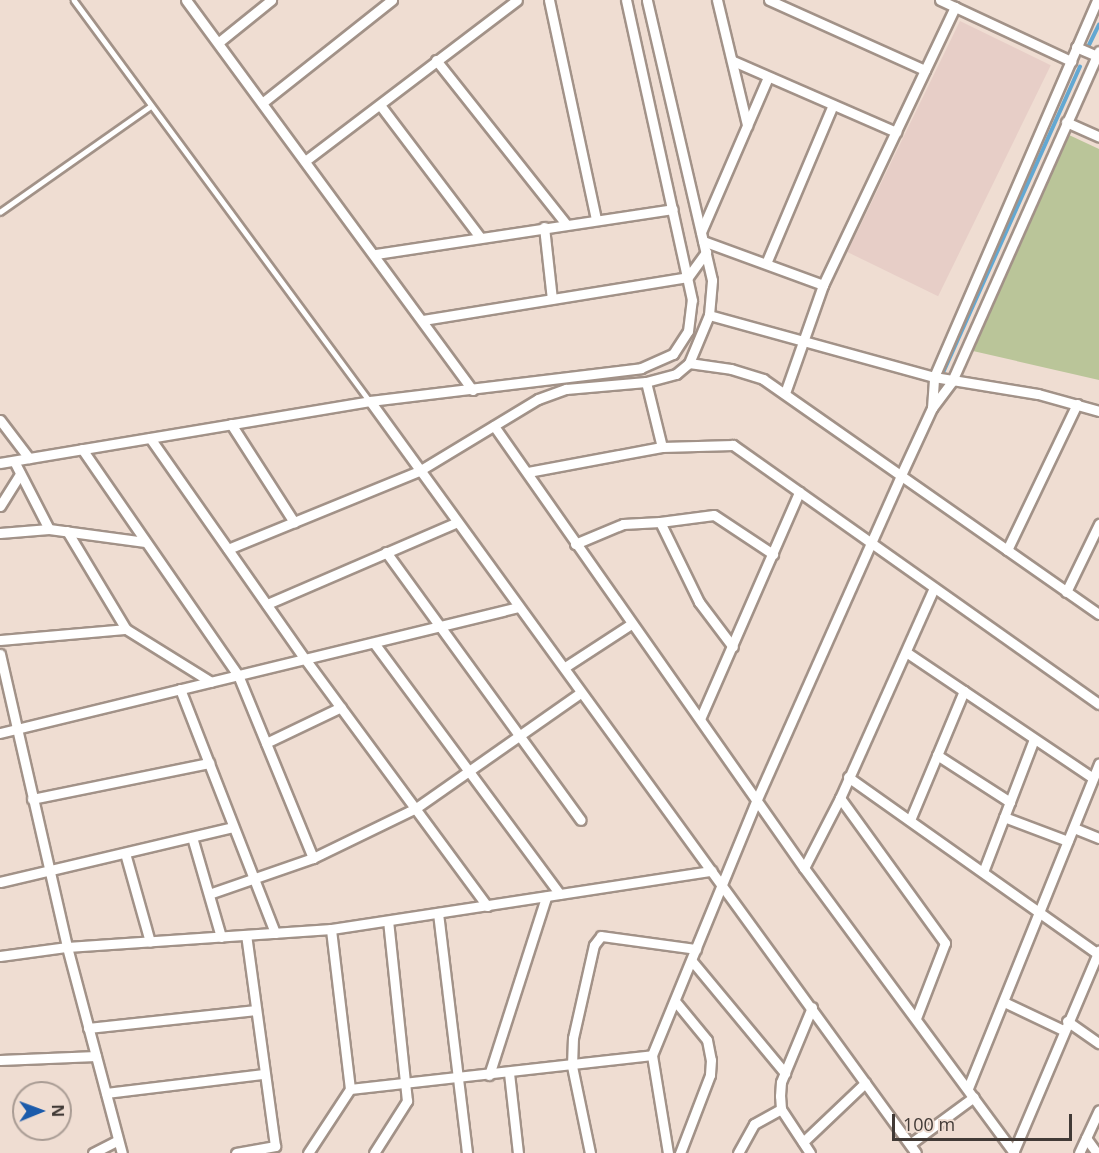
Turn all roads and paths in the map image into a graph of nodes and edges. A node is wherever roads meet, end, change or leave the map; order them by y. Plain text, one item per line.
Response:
1 (74, 0) edge
2 (186, 0) edge
3 (271, 0) edge
4 (392, 0) edge
5 (517, 0) edge
6 (549, 0) edge
7 (626, 0) edge
8 (647, 0) edge
9 (717, 0) edge
10 (769, 0) edge
11 (940, 0) edge
12 (1097, 0) edge
13 (955, 7) junction
14 (219, 42) junction
15 (1076, 47) junction
16 (1098, 54) edge
17 (436, 60) junction
18 (733, 61) junction
19 (1071, 61) junction
20 (925, 70) junction
21 (768, 77) junction
22 (262, 103) junction
23 (380, 105) junction
24 (833, 105) junction
25 (151, 106) junction
26 (1066, 122) junction
27 (747, 125) junction
28 (896, 132) junction
29 (1099, 137) edge
30 (306, 161) junction
31 (673, 209) junction
32 (0, 212) edge
33 (596, 220) junction
34 (566, 224) junction
35 (543, 227) junction
36 (479, 236) junction
37 (702, 237) junction
38 (706, 252) junction
39 (376, 254) junction
40 (767, 261) junction
41 (688, 277) junction
42 (823, 285) junction
43 (552, 299) junction
44 (709, 315) junction
45 (423, 320) junction
46 (800, 343) junction
47 (689, 363) junction
48 (934, 377) junction
49 (952, 381) junction
50 (646, 382) junction
51 (473, 390) junction
52 (785, 393) junction
53 (370, 401) junction
54 (1077, 404) junction
55 (932, 408) junction
56 (1099, 411) edge
57 (0, 420) edge
58 (231, 424) junction
59 (494, 426) junction
60 (150, 438) junction
61 (662, 447) junction
62 (82, 449) junction
63 (28, 458) junction
64 (14, 461) junction
65 (0, 463) edge
66 (419, 471) junction
67 (528, 472) junction
68 (20, 474) junction
69 (901, 475) junction
70 (799, 492) junction
71 (0, 506) edge
72 (294, 522) junction
73 (457, 522) junction
74 (660, 522) junction
75 (1099, 524) edge
76 (49, 530) junction
77 (67, 531) junction
78 (0, 533) edge
79 (146, 542) junction
80 (575, 544) junction
81 (872, 545) junction
82 (228, 549) junction
83 (1007, 550) junction
84 (386, 552) junction
85 (773, 554) junction
86 (934, 588) junction
87 (1066, 592) junction
88 (267, 604) junction
89 (519, 608) junction
90 (1099, 614) edge
91 (631, 624) junction
92 (439, 627) junction
93 (126, 629) junction
94 (0, 640) edge
95 (374, 643) junction
96 (733, 647) junction
97 (906, 652) junction
98 (0, 654) edge
99 (305, 659) junction
100 (565, 667) junction
101 (238, 675) junction
102 (211, 682) junction
103 (180, 689) junction
104 (964, 691) junction
105 (579, 694) junction
106 (1099, 704) edge
107 (341, 707) junction
108 (700, 719) junction
109 (16, 729) junction
110 (0, 733) edge
111 (521, 735) junction
112 (1034, 739) junction
113 (266, 743) junction
114 (937, 755) junction
115 (1099, 763) edge
116 (208, 764) junction
117 (468, 774) junction
118 (848, 777) junction
119 (1093, 778) junction
120 (840, 798) junction
121 (32, 799) junction
122 (757, 799) junction
123 (1010, 802) junction
124 (416, 808) junction
125 (1004, 818) junction
126 (581, 820) dead end
127 (910, 820) junction
128 (233, 827) junction
129 (1074, 828) junction
130 (192, 837) junction
131 (1099, 838) edge
132 (1068, 841) junction
133 (125, 853) junction
134 (313, 858) junction
135 (804, 868) junction
136 (48, 871) junction
137 (712, 872) junction
138 (983, 872) junction
139 (254, 881) junction
140 (0, 882) edge
141 (722, 886) junction
142 (209, 894) junction
143 (560, 894) junction
144 (546, 897) junction
145 (487, 906) junction
146 (438, 913) junction
147 (1040, 913) junction
148 (388, 921) junction
149 (331, 929) junction
150 (276, 933) junction
151 (246, 935) junction
152 (221, 937) junction
153 (150, 942) junction
154 (67, 947) junction
155 (696, 949) junction
156 (1099, 953) edge
157 (0, 956) edge
158 (692, 961) junction
159 (675, 1001) junction
160 (1004, 1002) junction
161 (812, 1008) junction
162 (256, 1010) junction
163 (916, 1018) junction
164 (1067, 1021) junction
165 (88, 1028) junction
166 (1063, 1030) junction
167 (1099, 1043) edge
168 (652, 1055) junction
169 (96, 1056) junction
170 (0, 1060) edge
171 (572, 1066) junction
172 (509, 1073) junction
173 (785, 1073) junction
174 (264, 1074) junction
175 (489, 1075) junction
176 (458, 1078) junction
177 (865, 1083) junction
178 (405, 1084) junction
179 (968, 1088) junction
180 (350, 1089) junction
181 (106, 1093) junction
182 (974, 1097) junction
183 (781, 1109) junction
184 (1099, 1110) edge
185 (1086, 1138) junction
186 (118, 1140) junction
187 (803, 1142) junction
188 (910, 1144) junction
189 (276, 1150) edge
190 (1013, 1152) edge
191 (93, 1153) edge
192 (122, 1153) edge
193 (236, 1153) edge
194 (308, 1153) edge
195 (375, 1153) edge
196 (467, 1153) edge
197 (518, 1153) edge
198 (590, 1153) edge
199 (668, 1153) edge
200 (680, 1153) edge
201 (738, 1153) edge
202 (810, 1153) edge
203 (916, 1153) edge
204 (1079, 1153) edge
205 (1097, 1153) edge

1 - 25 lane
2 - 14 street
3 - 14 street
4 - 22 street
5 - 17 street
6 - 33 street
7 - 31 street
8 - 37 street
9 - 18 street
10 - 20 street
11 - 13 street
12 - 15 street
13 - 19 street
13 - 20 street
14 - 22 street
15 - 16 street
15 - 19 street
16 - 26 street
17 - 23 street
17 - 34 street
18 - 21 street
18 - 27 street
19 - 48 street
20 - 28 street
21 - 24 street
21 - 27 street
22 - 30 street
23 - 30 street
23 - 36 street
24 - 28 street
24 - 40 street
25 - 32 lane
25 - 53 lane
26 - 29 street
26 - 49 street
27 - 37 street
28 - 42 street
30 - 39 street
31 - 33 street
31 - 41 street
33 - 34 street
34 - 35 street
35 - 36 street
35 - 43 street
36 - 39 street
37 - 38 street
37 - 40 street
38 - 41 street
38 - 44 street
39 - 45 street
40 - 42 street
41 - 43 street
41 - 51 street
42 - 46 street
43 - 45 street
44 - 46 street
44 - 47 street
45 - 51 street
46 - 48 street
46 - 52 street
47 - 50 street
47 - 52 street
48 - 49 street
48 - 55 street
49 - 54 street
49 - 55 street
50 - 59 street
50 - 61 street
51 - 53 street
52 - 69 street
53 - 58 street
53 - 66 street
54 - 56 street
54 - 83 street
55 - 69 street
57 - 63 street
58 - 60 street
58 - 72 street
59 - 66 street
59 - 67 street
60 - 62 street
60 - 82 street
61 - 67 street
61 - 70 street
62 - 63 street
62 - 79 street
63 - 64 street
64 - 65 street
64 - 68 street
66 - 72 street
66 - 73 street
67 - 80 street
68 - 71 street
68 - 76 street
69 - 81 street
69 - 83 street
70 - 81 street
70 - 85 street
72 - 82 street
73 - 84 street
73 - 89 street
74 - 80 street
74 - 85 street
74 - 96 street
75 - 87 street
76 - 77 street
76 - 78 street
77 - 79 street
77 - 93 street
79 - 101 street
80 - 91 street
81 - 86 street
81 - 122 street
82 - 88 street
83 - 87 street
84 - 88 street
84 - 92 street
85 - 96 street
86 - 97 street
86 - 106 street
87 - 90 street
88 - 99 street
89 - 92 street
89 - 100 street
91 - 100 street
91 - 108 street
92 - 95 street
92 - 111 street
93 - 94 street
93 - 102 street
95 - 99 street
95 - 117 street
96 - 108 street
97 - 104 street
97 - 118 street
98 - 109 street
99 - 101 street
99 - 107 street
100 - 105 street
101 - 102 street
101 - 113 street
102 - 103 street
103 - 109 street
103 - 116 street
104 - 112 street
104 - 114 street
105 - 111 street
105 - 137 street
107 - 113 street
107 - 124 street
108 - 122 street
109 - 110 street
109 - 121 street
111 - 117 street
111 - 126 street
112 - 119 street
112 - 123 street
113 - 134 street
114 - 123 street
114 - 127 street
115 - 119 street
116 - 121 street
116 - 128 street
117 - 124 street
117 - 143 street
118 - 120 street
118 - 127 street
119 - 129 street
120 - 135 street
120 - 163 street
121 - 136 street
122 - 135 street
122 - 141 street
123 - 125 street
124 - 134 street
124 - 145 street
125 - 132 street
125 - 138 street
127 - 138 street
128 - 130 street
128 - 139 street
129 - 131 street
129 - 132 street
130 - 133 street
130 - 142 street
132 - 147 street
133 - 136 street
133 - 153 street
134 - 139 street
135 - 163 street
136 - 140 street
136 - 154 street
137 - 141 street
137 - 143 street
138 - 147 street
139 - 142 street
139 - 150 street
141 - 155 street
141 - 161 street
142 - 152 street
143 - 144 street
144 - 145 street
144 - 175 street
145 - 146 street
146 - 148 street
146 - 176 street
147 - 156 street
147 - 160 street
148 - 149 street
148 - 178 street
149 - 150 street
149 - 180 street
150 - 151 street
151 - 152 street
151 - 162 street
152 - 153 street
153 - 154 street
154 - 157 street
154 - 165 street
155 - 158 street
155 - 171 street
156 - 164 street
158 - 159 street
158 - 173 street
159 - 168 street
159 - 200 street
160 - 166 street
160 - 179 street
161 - 173 street
161 - 177 street
162 - 165 street
162 - 174 street
163 - 179 street
164 - 166 street
164 - 167 street
165 - 169 street
166 - 190 street
168 - 171 street
168 - 199 street
169 - 170 street
169 - 181 street
171 - 172 street
171 - 198 street
172 - 175 street
172 - 197 street
173 - 183 street
174 - 181 street
174 - 189 street
175 - 176 street
176 - 178 street
176 - 196 street
177 - 187 street
177 - 188 street
178 - 180 street
178 - 195 street
179 - 182 street
180 - 194 street
181 - 186 street
182 - 188 street
182 - 190 street
183 - 187 street
183 - 201 street
184 - 185 street
185 - 204 street
185 - 205 street
186 - 191 street
186 - 192 street
187 - 202 street
188 - 203 street
189 - 193 street

